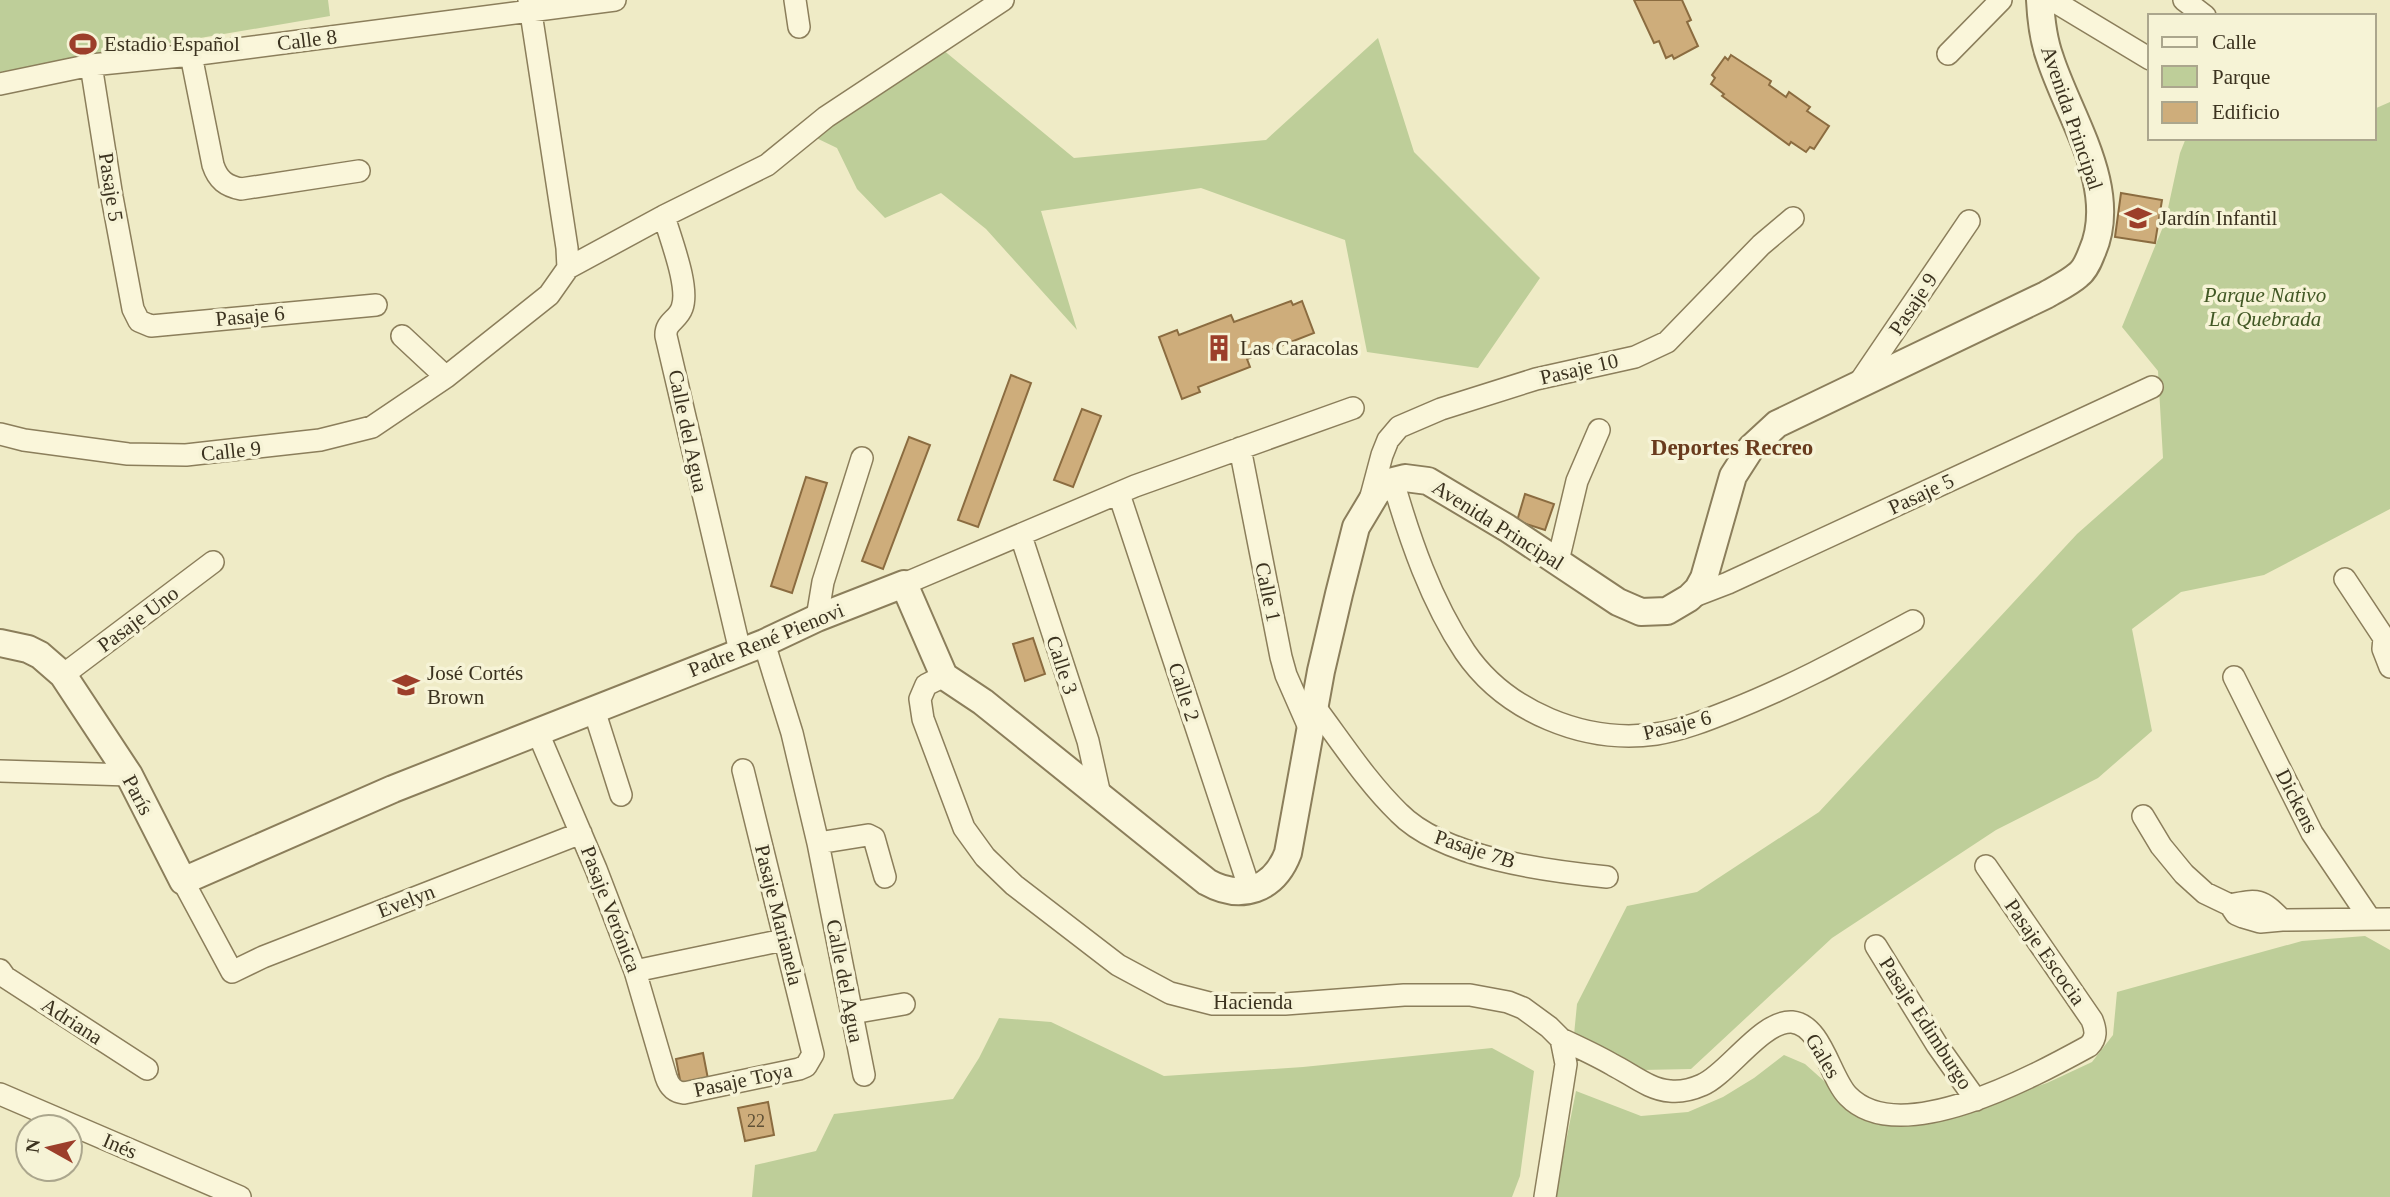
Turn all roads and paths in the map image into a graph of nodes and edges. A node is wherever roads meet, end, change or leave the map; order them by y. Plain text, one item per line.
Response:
1 (615, 0) edge
2 (795, 0) edge
3 (1003, 0) edge
4 (2001, 0) edge
5 (2040, 0) edge
6 (2052, 0) edge
7 (2184, 0) edge
8 (531, 6) edge
9 (2202, 14) edge
10 (799, 27) dead end
11 (1948, 54) dead end
12 (191, 55) junction
13 (2148, 58) edge
14 (91, 65) junction
15 (0, 84) edge
16 (359, 171) dead end
17 (664, 216) junction
18 (1793, 218) dead end
19 (1969, 221) dead end
20 (568, 268) junction
21 (376, 305) dead end
22 (132, 309) joint
23 (402, 336) dead end
24 (446, 377) junction
25 (1857, 386) junction
26 (2152, 387) dead end
27 (1353, 408) dead end
28 (1599, 430) dead end
29 (0, 434) edge
30 (1240, 448) junction
31 (862, 458) dead end
32 (1393, 481) junction
33 (1119, 494) junction
34 (1370, 500) junction
35 (1021, 536) junction
36 (1558, 561) junction
37 (213, 562) dead end
38 (2345, 579) dead end
39 (904, 584) junction
40 (1689, 598) junction
41 (817, 618) junction
42 (1913, 621) dead end
43 (2387, 634) edge
44 (7, 644) edge
45 (752, 647) junction
46 (2390, 667) edge
47 (63, 675) junction
48 (944, 676) junction
49 (2234, 677) dead end
50 (594, 710) junction
51 (1313, 720) junction
52 (538, 733) junction
53 (743, 770) dead end
54 (0, 771) edge
55 (129, 775) junction
56 (621, 795) dead end
57 (1100, 795) junction
58 (2143, 816) dead end
59 (581, 833) junction
60 (818, 843) junction
61 (1986, 866) dead end
62 (885, 877) dead end
63 (1607, 877) dead end
64 (183, 881) junction
65 (1250, 890) junction
66 (2380, 919) edge
67 (783, 940) junction
68 (1876, 946) dead end
69 (0, 970) edge
70 (635, 971) junction
71 (232, 972) joint
72 (904, 1003) dead end
73 (852, 1013) junction
74 (1561, 1039) junction
75 (2094, 1041) joint
76 (811, 1061) joint
77 (147, 1069) dead end
78 (864, 1075) dead end
79 (673, 1088) joint
80 (0, 1094) edge
81 (1976, 1100) junction
82 (240, 1197) edge
83 (1545, 1197) edge

1 - 8 street, Calle 8
2 - 10 street
3 - 17 street, Calle 9
4 - 11 street
5 - 25 street, Avenida Principal
6 - 13 street
7 - 9 street
8 - 12 street, Calle 8
8 - 20 street
12 - 14 street, Calle 8
12 - 16 street
14 - 15 street, Calle 8
14 - 22 street, Pasaje 5
17 - 20 street, Calle 9
17 - 45 street, Calle del Agua
18 - 34 street, Pasaje 10
19 - 25 street, Pasaje 9
20 - 24 street, Calle 9
21 - 22 street, Pasaje 6
23 - 24 street
24 - 29 street, Calle 9
25 - 40 street, Avenida Principal
26 - 40 street, Pasaje 5
27 - 30 street, Padre René Pienovi
28 - 36 street
30 - 33 street, Padre René Pienovi
30 - 51 street, Calle 1
31 - 41 street
32 - 34 street
32 - 36 street, Avenida Principal
32 - 42 street, Pasaje 6
33 - 35 street, Padre René Pienovi
33 - 65 street, Calle 2
34 - 51 street
35 - 39 street, Padre René Pienovi
35 - 57 street, Calle 3
36 - 40 street, Avenida Principal
37 - 47 street, Pasaje Uno
38 - 43 street
39 - 41 street, Padre René Pienovi
39 - 48 street
41 - 45 street, Padre René Pienovi
43 - 46 street
44 - 47 street, París
45 - 50 street, Padre René Pienovi
45 - 60 street, Calle del Agua
47 - 55 street, París
48 - 57 street
48 - 74 street, Hacienda
49 - 66 street, Dickens
50 - 52 street, Padre René Pienovi
50 - 56 street
51 - 63 street, Pasaje 7B
51 - 65 street
52 - 59 street, Pasaje Verónica
52 - 64 street, Padre René Pienovi
53 - 67 street, Pasaje Marianela
54 - 55 street
55 - 64 street, París
57 - 65 street
58 - 66 street
59 - 70 street, Pasaje Verónica
59 - 71 street, Evelyn
60 - 62 street
60 - 73 street, Calle del Agua
61 - 75 street, Pasaje Escocia
64 - 71 street, París
67 - 70 street
67 - 76 street, Pasaje Marianela
68 - 81 street, Pasaje Edimburgo
69 - 77 street, Adriana
70 - 79 street, Pasaje Verónica
72 - 73 street
73 - 78 street, Calle del Agua
74 - 81 street, Gales
74 - 83 street
75 - 81 street, Gales
76 - 79 street, Pasaje Toya
80 - 82 street, Inés

